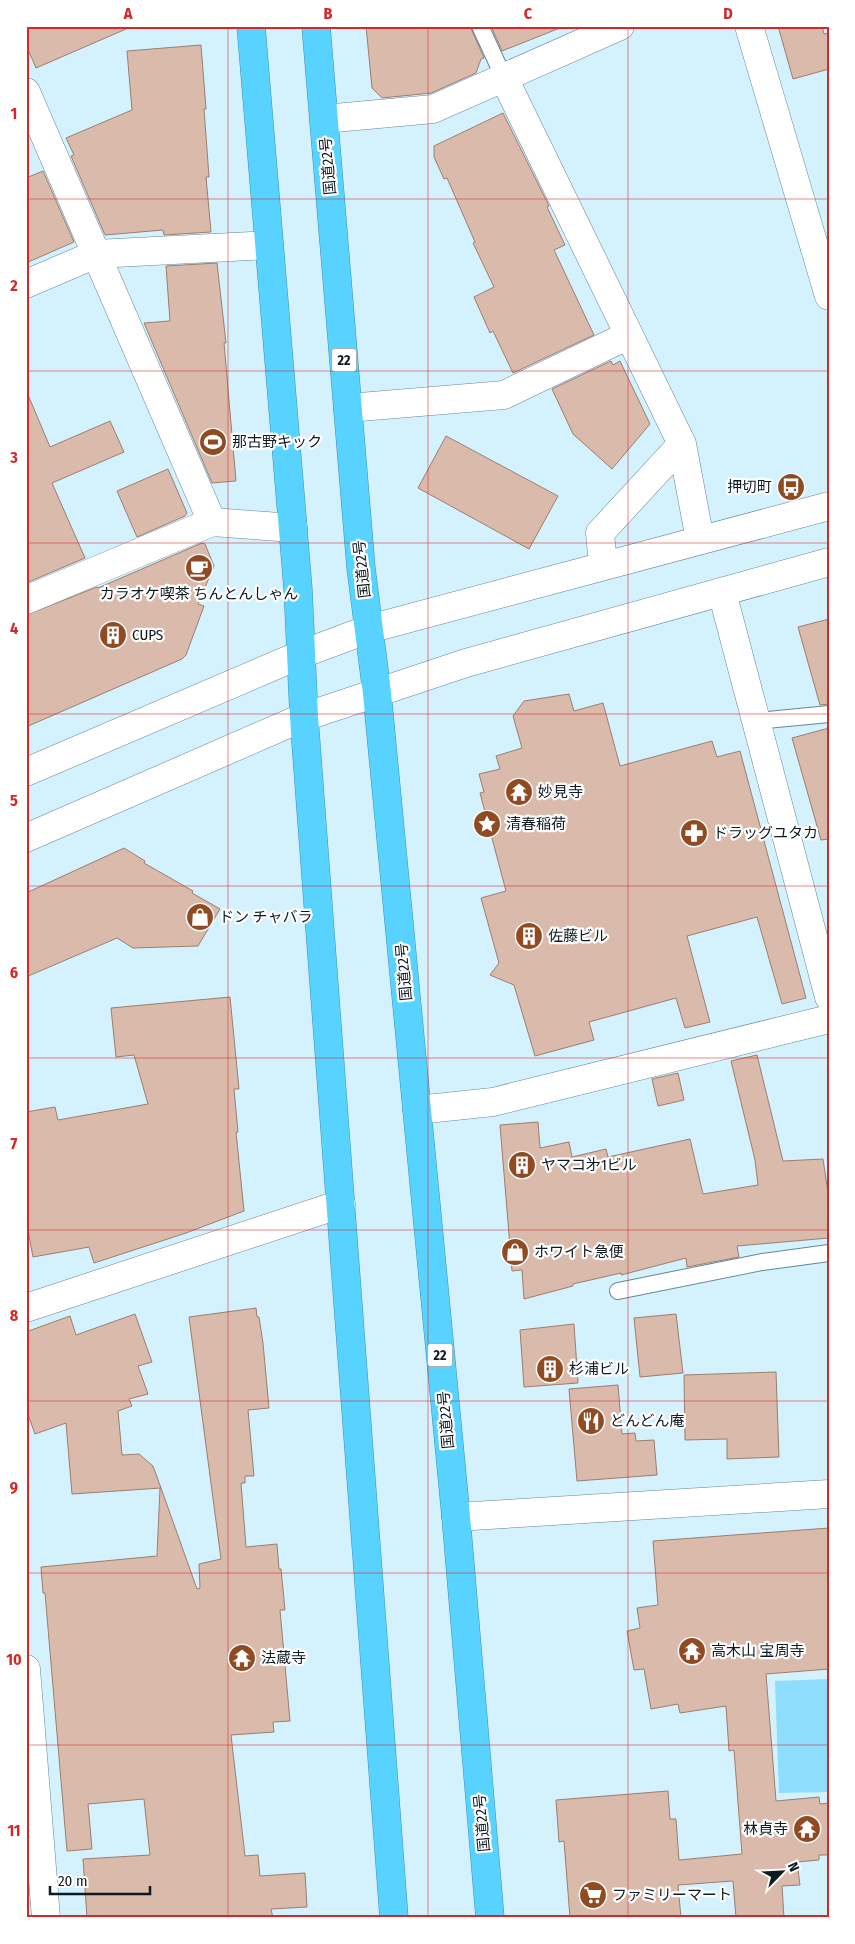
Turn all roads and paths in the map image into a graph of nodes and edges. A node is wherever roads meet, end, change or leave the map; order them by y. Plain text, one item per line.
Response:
1 (251, 26) edge
2 (316, 26) edge
3 (480, 26) edge
4 (620, 26) edge
5 (749, 26) edge
6 (504, 78) junction
7 (26, 92) edge
8 (324, 119) junction
9 (269, 245) junction
10 (96, 254) junction
11 (26, 284) edge
12 (829, 296) edge
13 (629, 335) junction
14 (348, 408) junction
15 (682, 444) junction
16 (829, 506) edge
17 (212, 522) junction
18 (293, 528) junction
19 (700, 540) junction
20 (829, 562) edge
21 (603, 565) junction
22 (722, 592) junction
23 (26, 600) edge
24 (369, 629) junction
25 (302, 654) junction
26 (377, 693) junction
27 (829, 714) edge
28 (304, 717) junction
29 (756, 721) junction
30 (26, 772) edge
31 (26, 838) edge
32 (829, 998) edge
33 (829, 1019) edge
34 (417, 1110) junction
35 (341, 1204) junction
36 (829, 1253) edge
37 (618, 1291) dead end
38 (26, 1308) edge
39 (829, 1494) edge
40 (456, 1517) junction
41 (26, 1670) edge
42 (33, 1840) edge
43 (46, 1918) edge
44 (394, 1918) edge
45 (490, 1918) edge

1 - 9 highway
2 - 8 highway, 国道22号 / 22
3 - 6 lane
4 - 6 street
5 - 12 street
6 - 8 street
6 - 13 street
7 - 10 street
8 - 14 highway, 国道22号 / 22
9 - 10 street
9 - 18 highway
10 - 11 street
10 - 17 street
13 - 14 street
13 - 15 street
14 - 24 highway, 国道22号 / 22
15 - 19 street
15 - 21 street
16 - 19 street
17 - 18 street
17 - 23 street
18 - 25 highway
19 - 21 street
20 - 22 street
21 - 24 street
22 - 26 street
22 - 29 street
24 - 25 street
24 - 26 highway, 国道22号 / 22
25 - 28 highway
25 - 30 street
26 - 28 street
26 - 34 highway, 国道22号 / 22
27 - 29 lane
28 - 31 street
28 - 35 highway
29 - 32 street
33 - 34 street
34 - 40 highway, 国道22号 / 22
35 - 38 street
35 - 44 highway
36 - 37 lane
39 - 40 street
40 - 45 highway, 国道22号 / 22
41 - 42 street
42 - 43 street

